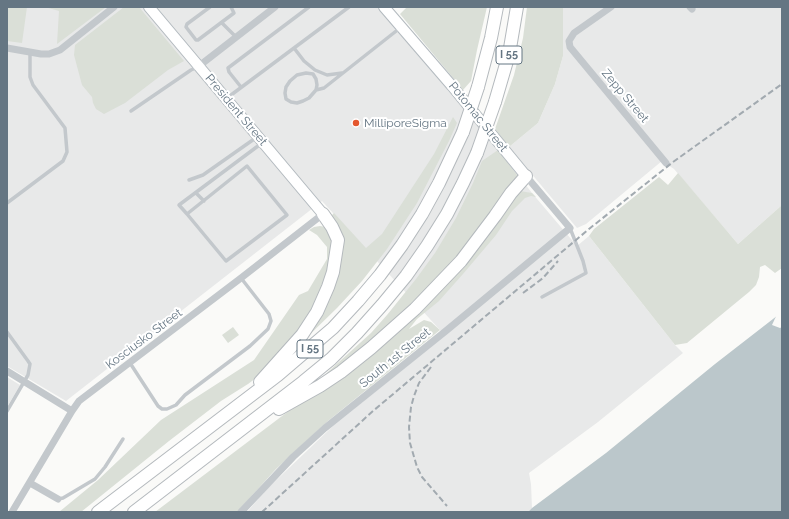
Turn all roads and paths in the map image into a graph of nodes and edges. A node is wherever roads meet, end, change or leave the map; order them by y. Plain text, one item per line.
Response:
1 (114, 7) edge
2 (149, 7) edge
3 (210, 7) edge
4 (231, 7) edge
5 (275, 7) edge
6 (309, 7) edge
7 (348, 7) edge
8 (384, 7) edge
9 (497, 7) edge
10 (518, 7) edge
11 (611, 7) edge
12 (222, 23) junction
13 (401, 27) junction
14 (236, 37) junction
15 (7, 48) edge
16 (294, 48) junction
17 (30, 52) junction
18 (199, 66) junction
19 (314, 72) junction
20 (343, 72) junction
21 (241, 87) junction
22 (316, 90) junction
23 (226, 98) junction
24 (131, 111) dead end
25 (261, 139) junction
26 (666, 163) dead end
27 (526, 176) junction
28 (189, 180) dead end
29 (196, 193) junction
30 (204, 201) junction
31 (7, 203) edge
32 (187, 214) junction
33 (323, 214) junction
34 (570, 228) junction
35 (241, 278) junction
36 (542, 297) dead end
37 (7, 332) edge
38 (130, 363) junction
39 (7, 372) edge
40 (24, 382) junction
41 (238, 406) junction
42 (7, 410) edge
43 (72, 411) junction
44 (244, 428) junction
45 (123, 439) dead end
46 (30, 483) junction
47 (58, 499) joint
48 (12, 512) edge
49 (98, 512) edge
50 (134, 512) edge
51 (241, 512) edge

1 - 17 street
2 - 18 street, President Street
3 - 12 lane
4 - 12 lane
5 - 14 street
6 - 21 lane
7 - 16 lane
8 - 13 street, Potomac Street
9 - 41 highway, I 55, bridge
10 - 44 highway, I 55, bridge
11 - 26 street, Zepp Street
12 - 14 lane
13 - 20 lane
13 - 27 street, Potomac Street
14 - 18 street
15 - 17 street
16 - 19 lane
16 - 21 lane
17 - 31 lane
18 - 23 street, President Street
18 - 24 lane
19 - 20 lane
19 - 22 lane
19 - 22 lane
20 - 22 lane
21 - 23 lane
23 - 25 street, President Street
25 - 28 lane
25 - 29 lane
25 - 33 street, President Street
27 - 34 street, Potomac Street
27 - 44 highway
29 - 30 lane
29 - 32 lane
30 - 32 lane
30 - 32 lane
33 - 35 street, Kosciusko Street
33 - 41 highway
34 - 36 lane
34 - 51 street, South 1st Street
35 - 38 street, Kosciusko Street
35 - 38 lane
37 - 40 lane
38 - 43 street, Kosciusko Street
39 - 40 street
40 - 42 lane
40 - 43 street
41 - 49 highway, I 55
43 - 46 street, Kosciusko Street
44 - 50 highway, I 55
45 - 47 lane
46 - 47 street
46 - 48 street, Kosciusko Street

